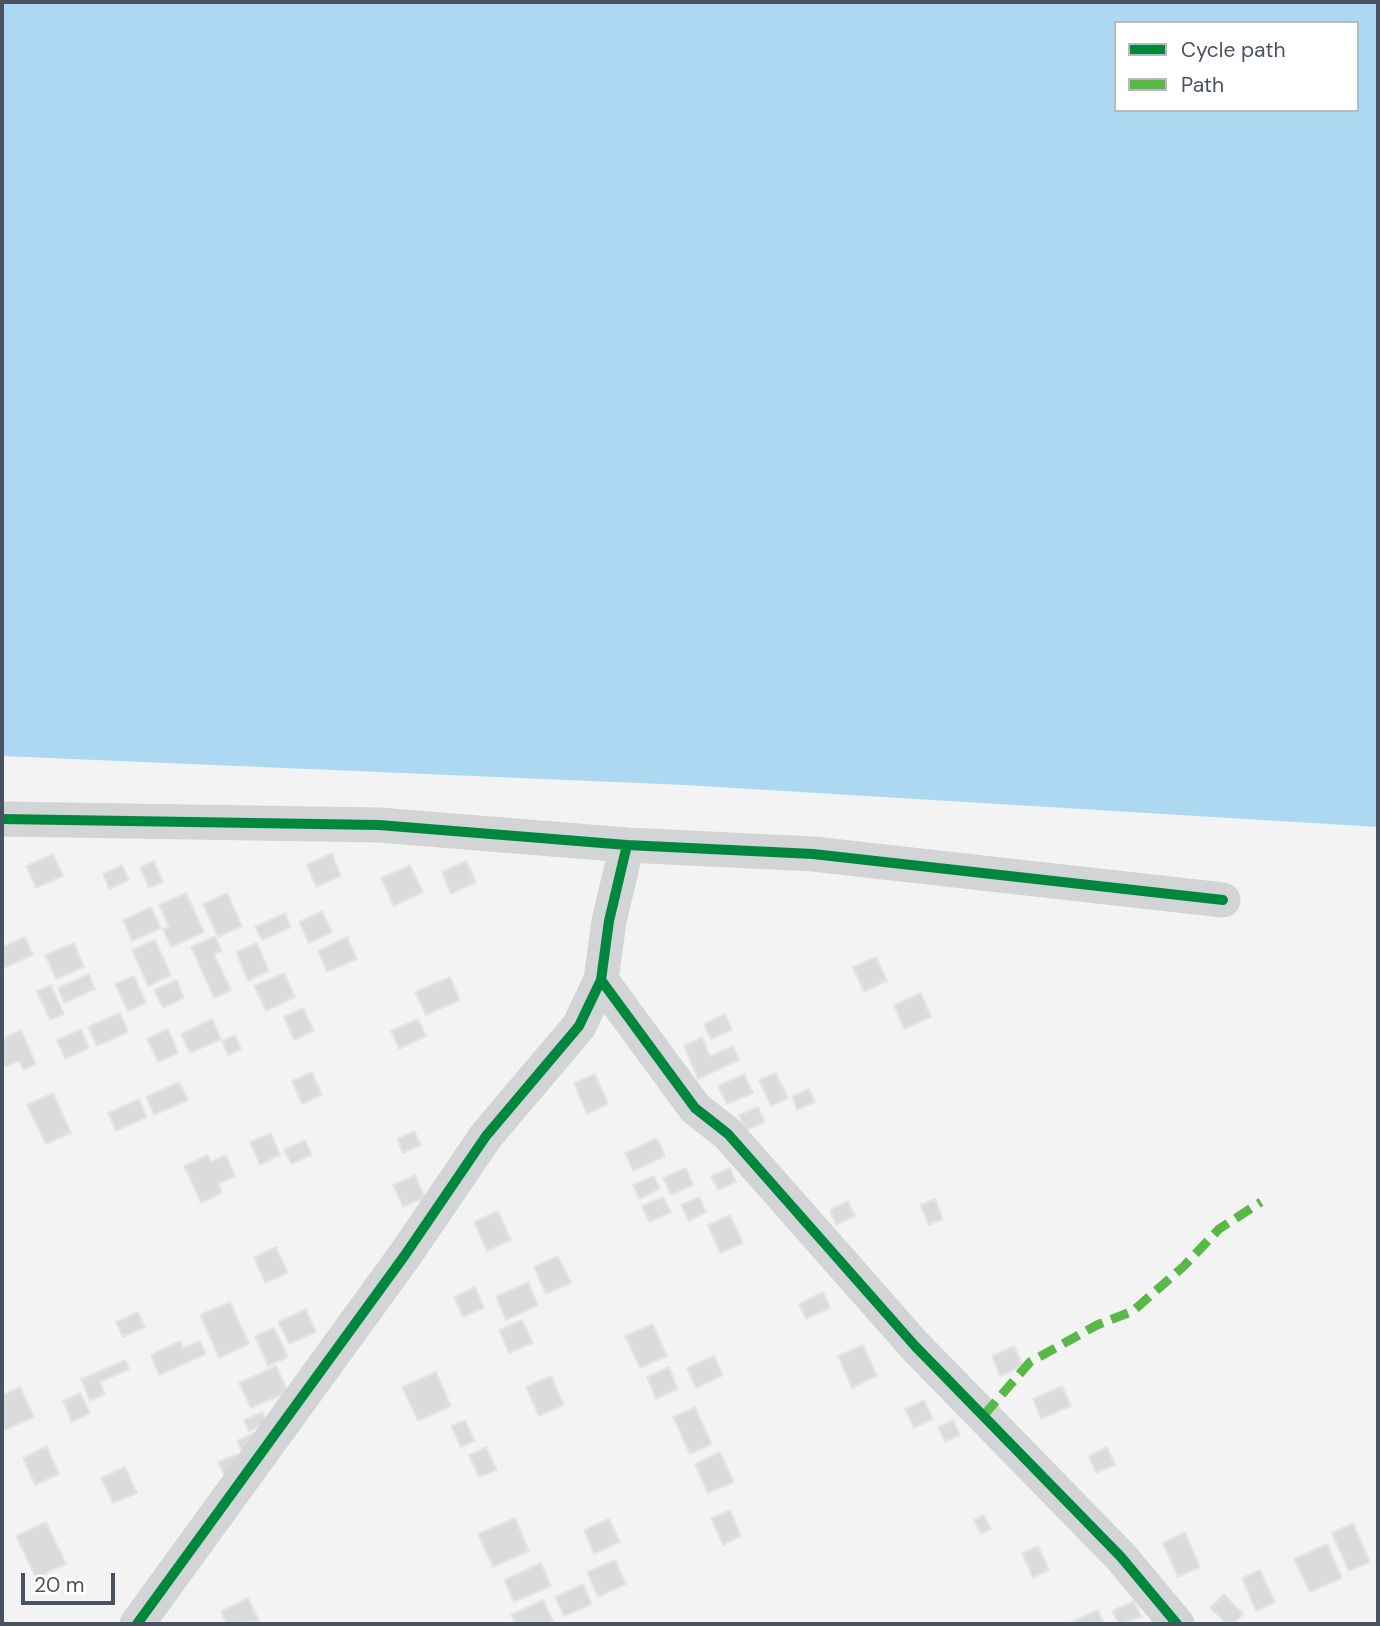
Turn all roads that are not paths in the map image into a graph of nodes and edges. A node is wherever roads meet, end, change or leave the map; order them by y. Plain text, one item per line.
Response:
1 (2, 818) edge
2 (627, 845) junction
3 (1223, 900) dead end
4 (601, 980) junction
5 (137, 1624) edge
6 (1177, 1624) edge

1 - 2 street
2 - 3 street
2 - 4 street
4 - 5 street
4 - 6 street

